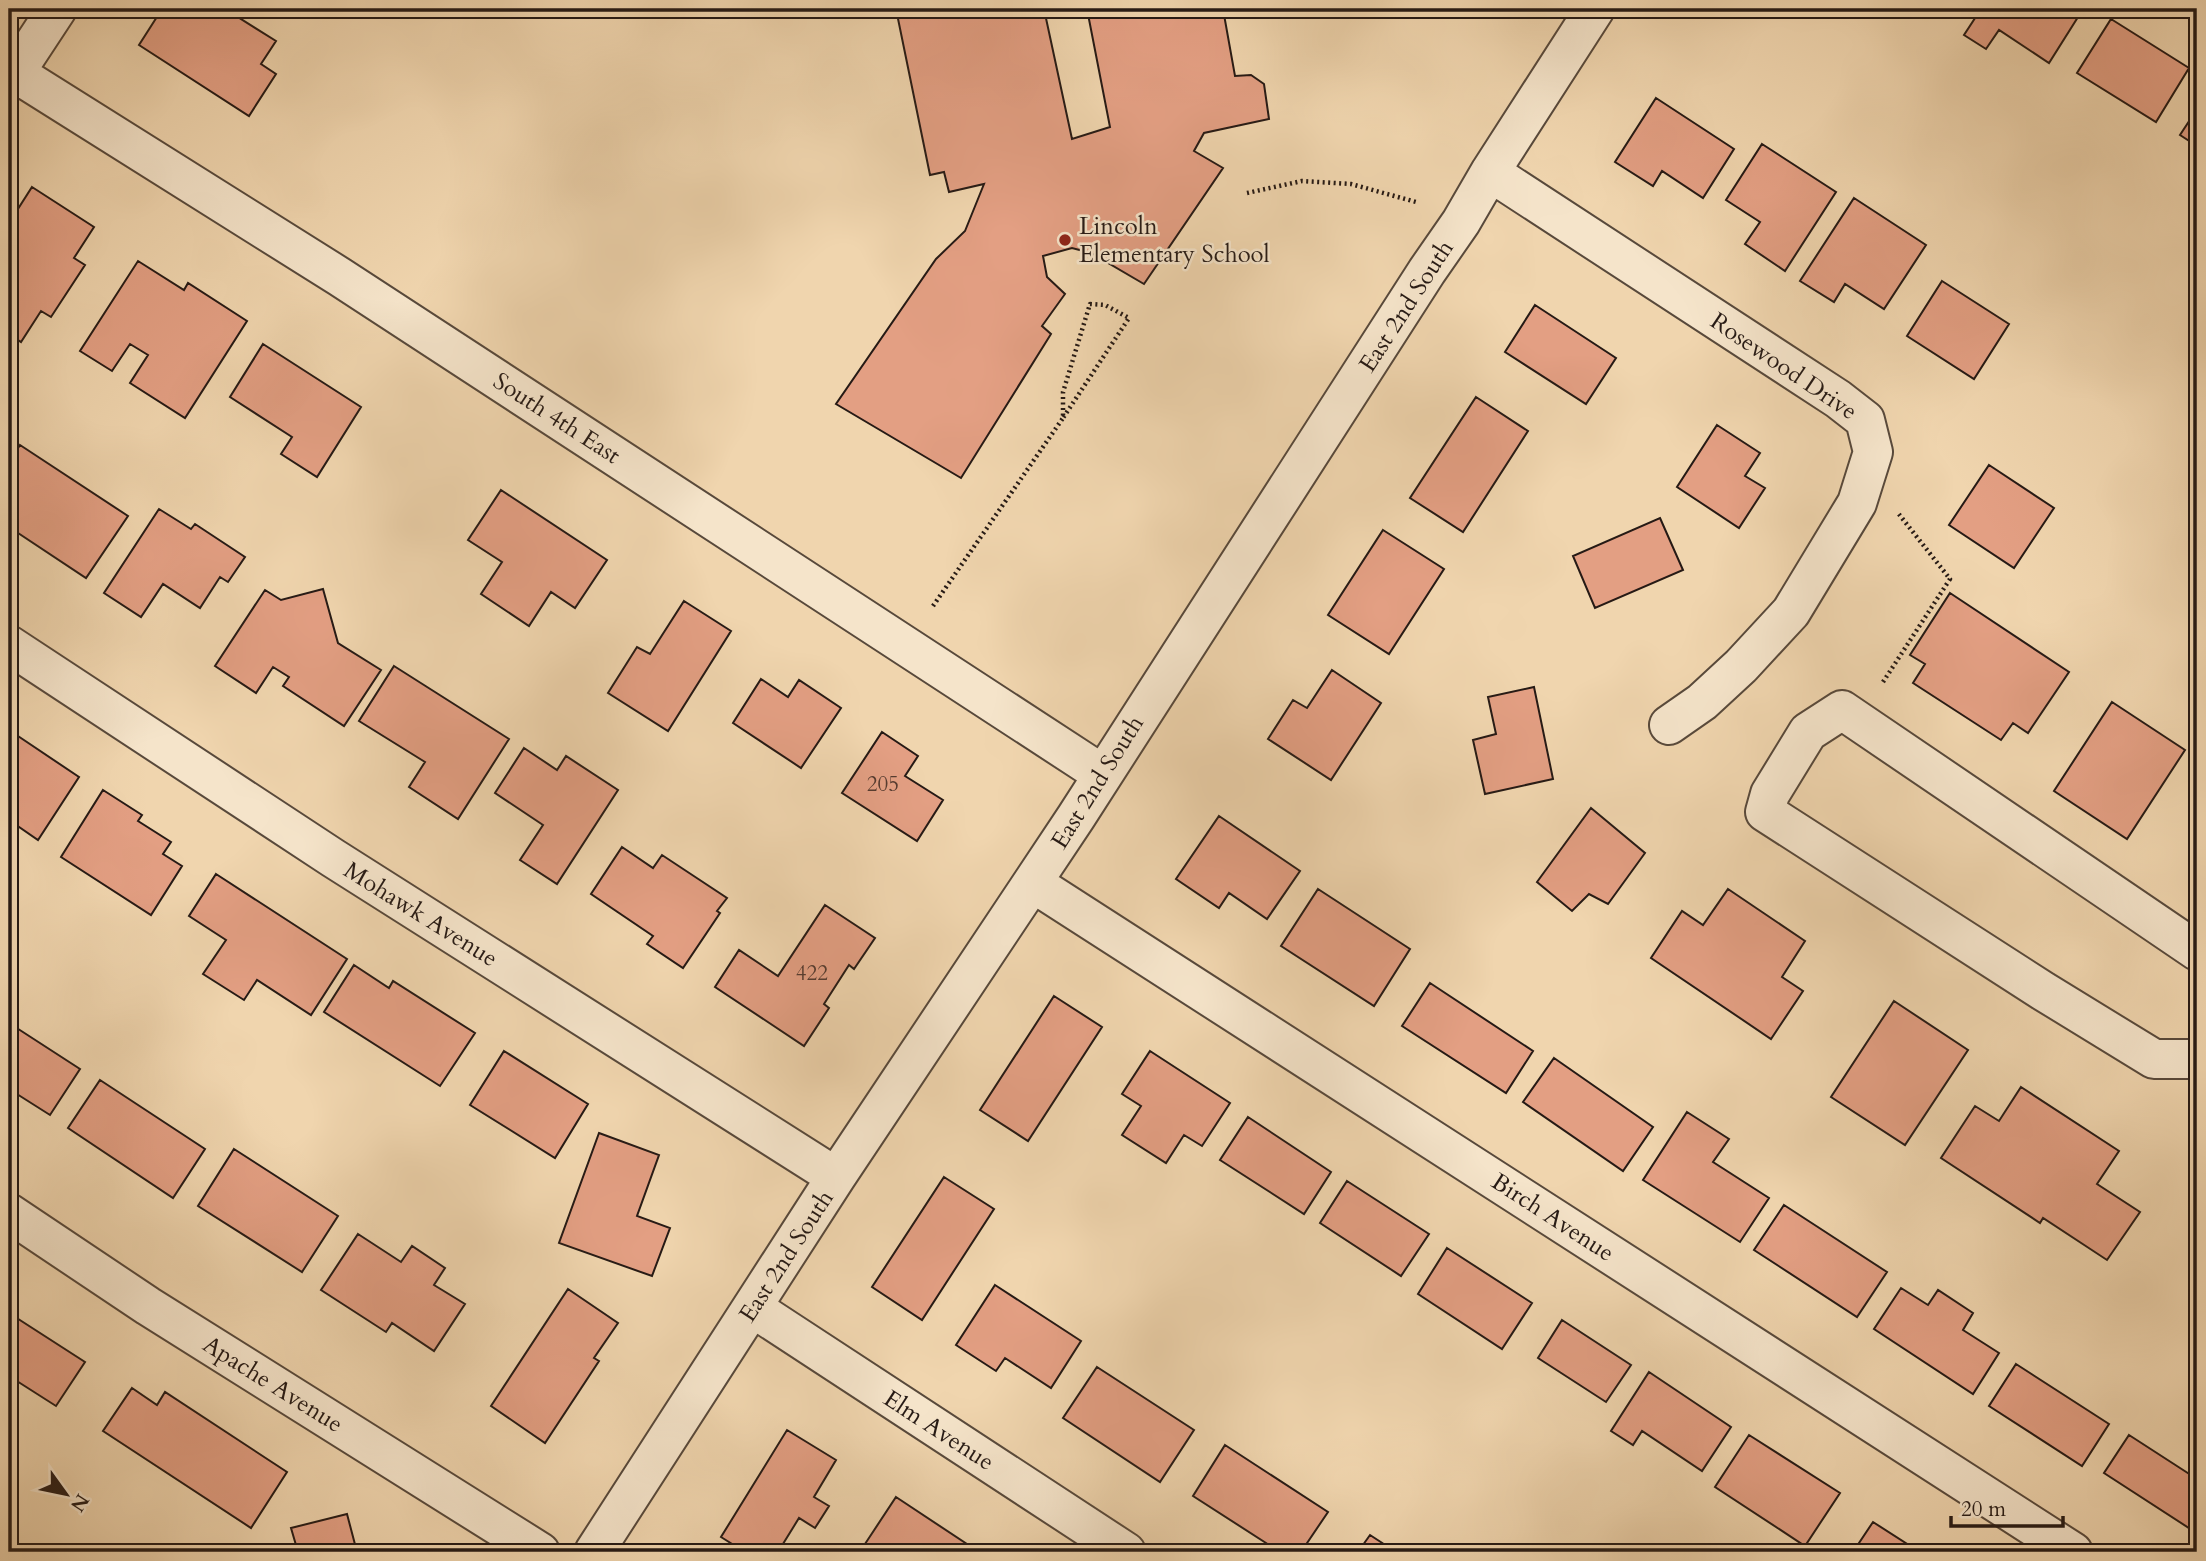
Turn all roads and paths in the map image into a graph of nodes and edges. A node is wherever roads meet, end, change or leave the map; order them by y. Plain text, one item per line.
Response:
1 (57, 9) edge
2 (1595, 9) edge
3 (11, 74) edge
4 (1490, 172) junction
5 (1247, 193) dead end
6 (1416, 202) dead end
7 (1063, 418) junction
8 (1898, 513) dead end
9 (933, 606) dead end
10 (9, 645) edge
11 (1883, 682) dead end
12 (1670, 725) dead end
13 (1102, 774) junction
14 (1033, 883) junction
15 (2197, 951) edge
16 (2197, 1059) edge
17 (836, 1177) junction
18 (9, 1213) edge
19 (753, 1308) junction
20 (2024, 1539) edge
21 (540, 1552) edge
22 (594, 1552) edge
23 (1126, 1552) edge
24 (2073, 1552) edge

1 - 3 street
2 - 4 street, East 2nd South
3 - 13 street, South 4th East
4 - 12 street, Rosewood Drive
4 - 13 street, East 2nd South
5 - 6 path
7 - 7 path
7 - 9 path
8 - 11 path
10 - 17 street, Mohawk Avenue
13 - 14 street, East 2nd South
14 - 17 street, East 2nd South
14 - 20 street, Birch Avenue
15 - 16 street
17 - 19 street, East 2nd South
18 - 21 street, Apache Avenue
19 - 22 street, East 2nd South
19 - 23 street, Elm Avenue
20 - 24 street, Birch Avenue

